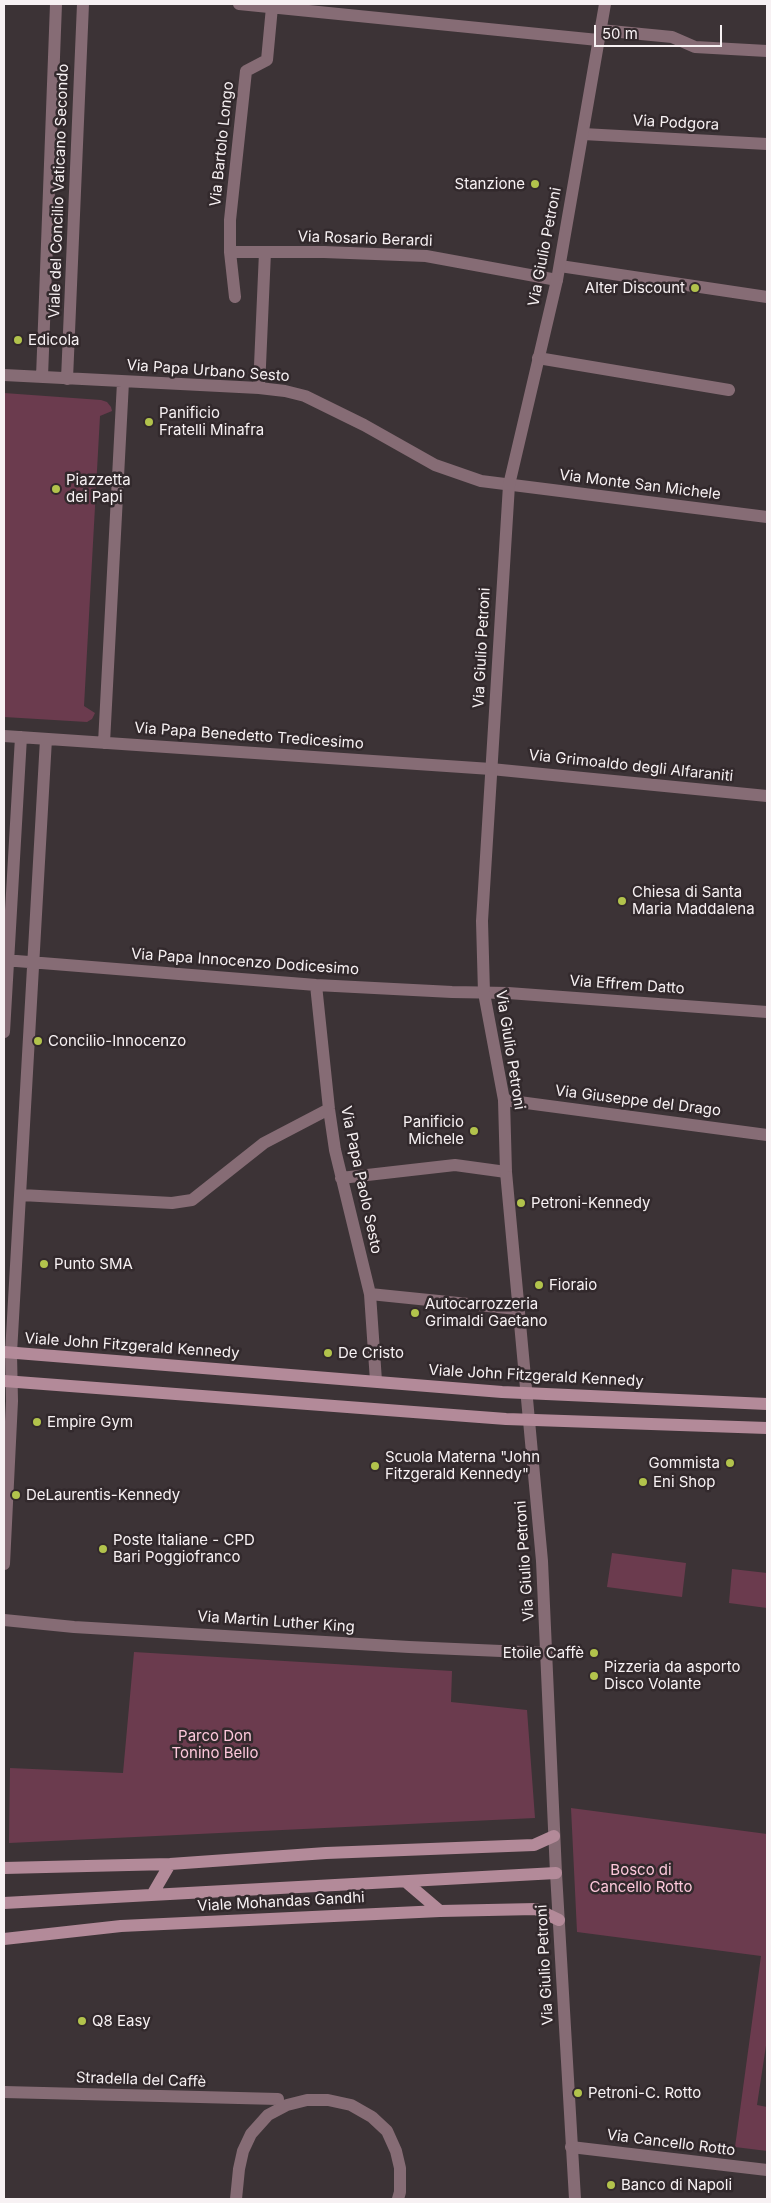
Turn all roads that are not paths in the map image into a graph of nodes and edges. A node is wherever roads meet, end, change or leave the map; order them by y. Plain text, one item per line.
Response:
1 (56, 4) edge
2 (83, 4) edge
3 (239, 4) edge
4 (605, 4) edge
5 (272, 7) junction
6 (599, 35) junction
7 (767, 51) edge
8 (583, 134) junction
9 (767, 144) edge
10 (230, 252) junction
11 (265, 252) junction
12 (560, 266) junction
13 (557, 280) junction
14 (236, 297) dead end
15 (767, 297) edge
16 (538, 358) junction
17 (4, 375) edge
18 (42, 377) junction
19 (67, 379) junction
20 (123, 382) junction
21 (259, 388) junction
22 (728, 390) dead end
23 (509, 485) junction
24 (767, 517) edge
25 (4, 736) edge
26 (21, 737) junction
27 (46, 739) junction
28 (104, 743) junction
29 (491, 769) junction
30 (767, 796) edge
31 (6, 961) edge
32 (34, 962) junction
33 (316, 985) junction
34 (484, 993) junction
35 (767, 1012) edge
36 (4, 1032) edge
37 (504, 1100) junction
38 (329, 1109) junction
39 (767, 1135) edge
40 (506, 1172) junction
41 (341, 1178) junction
42 (21, 1194) junction
43 (370, 1294) junction
44 (517, 1309) junction
45 (8, 1352) edge
46 (8, 1381) edge
47 (376, 1381) junction
48 (526, 1393) junction
49 (767, 1404) edge
50 (530, 1420) junction
51 (767, 1428) edge
52 (4, 1564) edge
53 (4, 1620) edge
54 (547, 1653) junction
55 (554, 1836) junction
56 (170, 1864) junction
57 (4, 1868) edge
58 (556, 1873) junction
59 (406, 1882) junction
60 (152, 1895) junction
61 (4, 1903) edge
62 (440, 1911) junction
63 (559, 1920) junction
64 (4, 1939) edge
65 (4, 2092) edge
66 (278, 2100) dead end
67 (571, 2147) junction
68 (767, 2170) edge
69 (236, 2199) edge
70 (398, 2199) edge
71 (575, 2199) edge

1 - 18 street, Viale del Concilio Vaticano Secondo
2 - 19 street, Viale del Concilio Vaticano Secondo
3 - 5 street
4 - 6 street, Via Giulio Petroni
5 - 6 street
5 - 10 street, Via Bartolo Longo
6 - 7 street
6 - 8 street, Via Giulio Petroni
8 - 9 street, Via Podgora
8 - 12 street, Via Giulio Petroni
10 - 11 street, Via Rosario Berardi
10 - 14 street, Via Bartolo Longo
11 - 13 street, Via Rosario Berardi
11 - 21 street
12 - 13 street, Via Giulio Petroni
12 - 15 street
13 - 16 street, Via Giulio Petroni
16 - 22 street
16 - 23 street, Via Giulio Petroni
17 - 18 street, Via Papa Urbano Sesto
18 - 19 street, Via Papa Urbano Sesto
19 - 20 street, Via Papa Urbano Sesto
20 - 21 street, Via Papa Urbano Sesto
20 - 28 street
21 - 23 street, Via Papa Urbano Sesto
23 - 24 street, Via Monte San Michele
23 - 29 street, Via Giulio Petroni
25 - 26 street, Via Papa Benedetto Tredicesimo
26 - 27 street, Via Papa Benedetto Tredicesimo
26 - 31 street
27 - 28 street, Via Papa Benedetto Tredicesimo
27 - 32 street
28 - 29 street, Via Papa Benedetto Tredicesimo
29 - 30 street, Via Grimoaldo degli Alfaraniti
29 - 34 street, Via Giulio Petroni
31 - 32 street, Via Papa Innocenzo Dodicesimo
31 - 36 street
32 - 33 street, Via Papa Innocenzo Dodicesimo
32 - 42 street
33 - 34 street, Via Papa Innocenzo Dodicesimo
33 - 38 street, Via Papa Paolo Sesto
34 - 35 street, Via Effrem Datto
34 - 37 street, Via Giulio Petroni
37 - 39 street, Via Giuseppe del Drago
37 - 40 street, Via Giulio Petroni
38 - 41 street, Via Papa Paolo Sesto
38 - 42 street
40 - 41 street
40 - 44 street, Via Giulio Petroni
41 - 43 street, Via Papa Paolo Sesto
42 - 45 street
43 - 44 street
43 - 47 street, Via Papa Paolo Sesto
44 - 48 street, Via Giulio Petroni
45 - 46 street
45 - 47 main road, Viale John Fitzgerald Kennedy
46 - 50 main road
46 - 52 street
47 - 48 main road, Viale John Fitzgerald Kennedy
48 - 49 main road, Viale John Fitzgerald Kennedy
48 - 50 street, Via Giulio Petroni
50 - 51 main road
50 - 54 street, Via Giulio Petroni
53 - 54 street, Via Martin Luther King
54 - 55 street, Via Giulio Petroni
55 - 56 main road
55 - 58 street, Via Giulio Petroni
56 - 57 main road
56 - 60 main road
58 - 59 main road, Viale Mohandas Gandhi
58 - 63 street, Via Giulio Petroni
59 - 60 main road, Viale Mohandas Gandhi
59 - 62 main road
60 - 61 main road, Viale Mohandas Gandhi
62 - 63 main road, Viale Mohandas Gandhi
62 - 64 main road, Viale Mohandas Gandhi
63 - 67 street, Via Giulio Petroni
65 - 66 street, Stradella del Caffè
67 - 68 street, Via Cancello Rotto
67 - 71 street, Via Giulio Petroni
69 - 70 street

